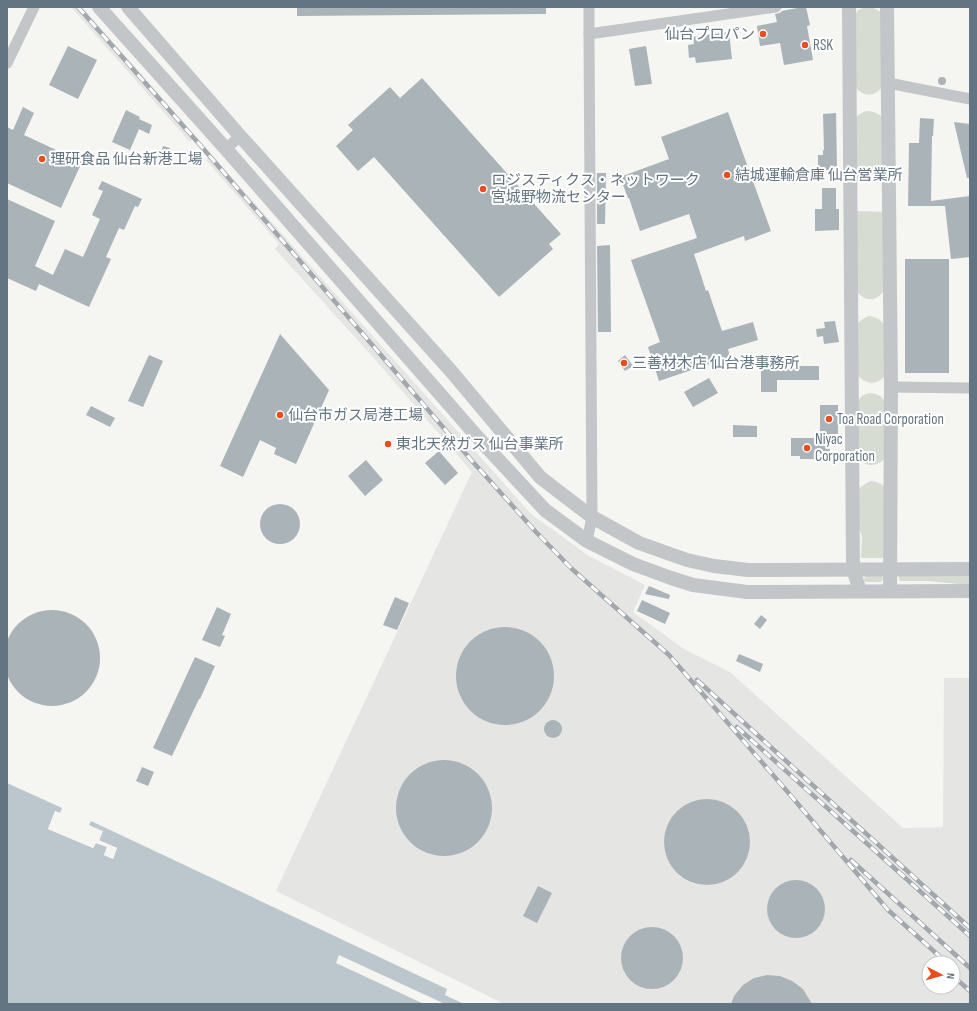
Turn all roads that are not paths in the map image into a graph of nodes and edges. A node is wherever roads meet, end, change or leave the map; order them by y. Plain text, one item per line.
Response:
1 (34, 7) edge
2 (99, 7) edge
3 (128, 7) edge
4 (589, 7) edge
5 (776, 7) edge
6 (849, 7) edge
7 (887, 7) edge
8 (589, 34) junction
9 (7, 63) edge
10 (888, 83) junction
11 (970, 99) edge
12 (240, 136) junction
13 (226, 148) junction
14 (891, 387) junction
15 (970, 388) edge
16 (592, 517) junction
17 (588, 540) junction
18 (853, 569) junction
19 (890, 569) junction
20 (970, 569) edge
21 (860, 591) junction
22 (890, 591) junction
23 (970, 591) edge

1 - 9 street
2 - 13 street
3 - 12 street
4 - 8 street
5 - 8 street
6 - 18 street
7 - 10 street
8 - 16 street
10 - 11 street
10 - 14 street
12 - 13 street
12 - 16 street
13 - 17 street
14 - 15 street
14 - 19 street
16 - 17 street
16 - 18 street
17 - 21 street
18 - 19 street
18 - 21 street
19 - 20 street
19 - 22 street
21 - 22 street
22 - 23 street

